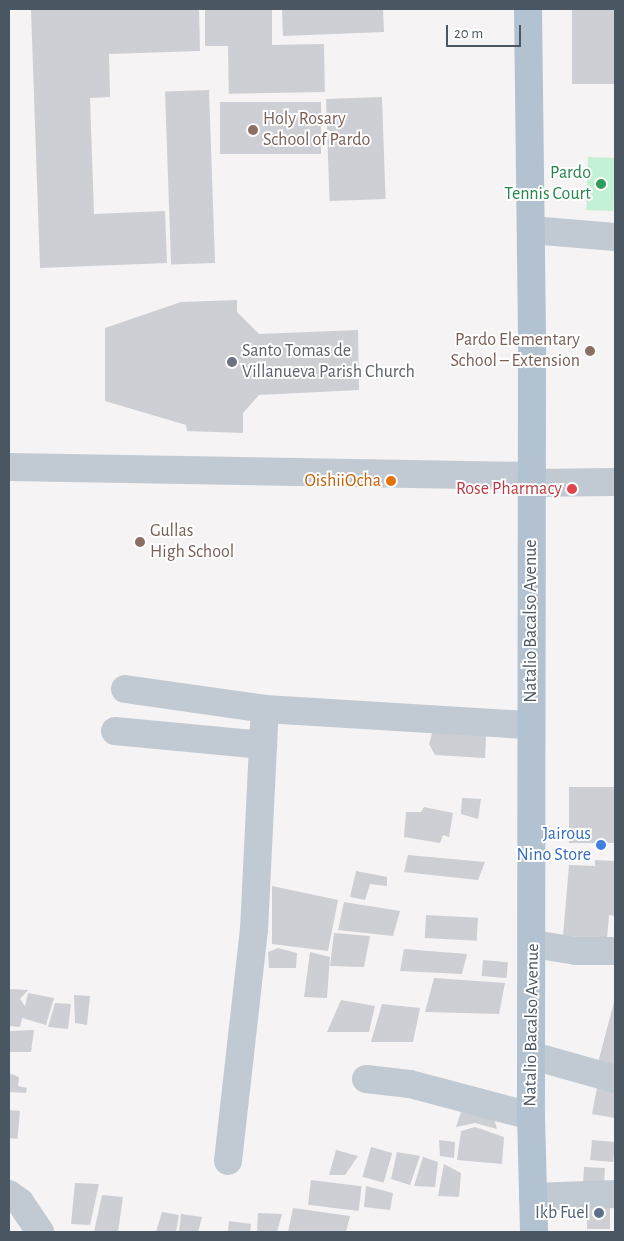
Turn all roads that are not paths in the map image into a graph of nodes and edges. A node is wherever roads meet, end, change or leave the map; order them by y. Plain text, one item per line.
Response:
1 (528, 9) edge
2 (531, 230) junction
3 (615, 237) edge
4 (9, 467) edge
5 (531, 479) junction
6 (615, 482) edge
7 (125, 689) dead end
8 (265, 709) junction
9 (530, 724) junction
10 (115, 731) dead end
11 (263, 745) junction
12 (533, 944) junction
13 (615, 952) edge
14 (533, 1056) junction
15 (366, 1078) dead end
16 (615, 1080) edge
17 (531, 1116) junction
18 (228, 1161) dead end
19 (9, 1194) edge
20 (615, 1194) edge
21 (533, 1196) junction
22 (38, 1229) edge
23 (534, 1232) edge

1 - 2 main road, Natalio Bacalso Avenue
2 - 3 street
2 - 5 main road, Natalio Bacalso Avenue
4 - 5 street
5 - 6 street
5 - 9 main road, Natalio Bacalso Avenue
7 - 8 street
8 - 9 street
8 - 11 street
9 - 12 main road, Natalio Bacalso Avenue
10 - 11 street
11 - 18 street
12 - 13 street
12 - 14 main road, Natalio Bacalso Avenue
14 - 16 street
14 - 17 main road, Natalio Bacalso Avenue
15 - 17 street
17 - 21 main road, Natalio Bacalso Avenue
19 - 22 street
20 - 21 street
21 - 23 main road, Natalio Bacalso Avenue

